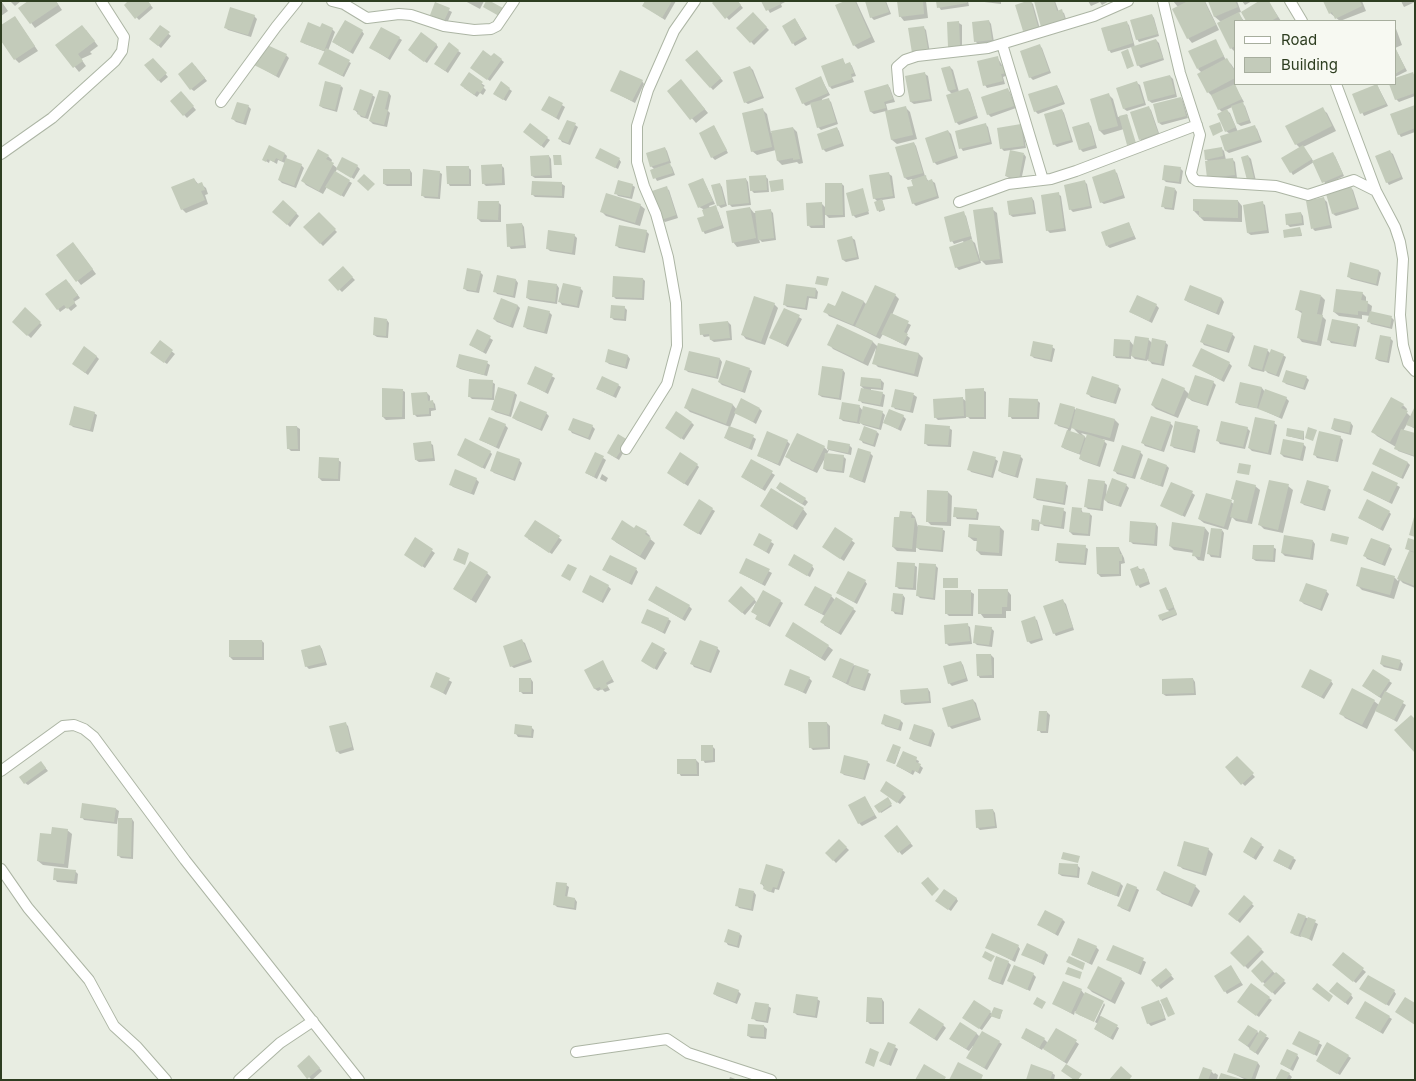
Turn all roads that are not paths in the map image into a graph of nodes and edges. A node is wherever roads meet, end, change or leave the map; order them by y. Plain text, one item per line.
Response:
1 (102, 1) edge
2 (297, 1) edge
3 (332, 1) edge
4 (514, 1) edge
5 (695, 1) edge
6 (1128, 1) edge
7 (1163, 1) edge
8 (1290, 1) edge
9 (1301, 20) edge
10 (1002, 44) junction
11 (1336, 85) edge
12 (899, 91) dead end
13 (221, 102) dead end
14 (1197, 125) junction
15 (1, 154) edge
16 (1043, 180) junction
17 (1376, 191) junction
18 (959, 202) dead end
19 (1415, 371) edge
20 (626, 449) dead end
21 (1, 771) edge
22 (1, 869) edge
23 (313, 1021) junction
24 (576, 1052) dead end
25 (166, 1080) edge
26 (239, 1080) edge
27 (359, 1080) edge
28 (771, 1080) edge

1 - 15 street
2 - 13 street
3 - 4 street
5 - 20 street
6 - 10 street
7 - 14 street
8 - 9 street
10 - 12 street
10 - 16 street
11 - 17 street
14 - 16 street
14 - 17 street
16 - 18 street
17 - 19 street
21 - 23 street
22 - 25 street
23 - 26 street
23 - 27 street
24 - 28 street

